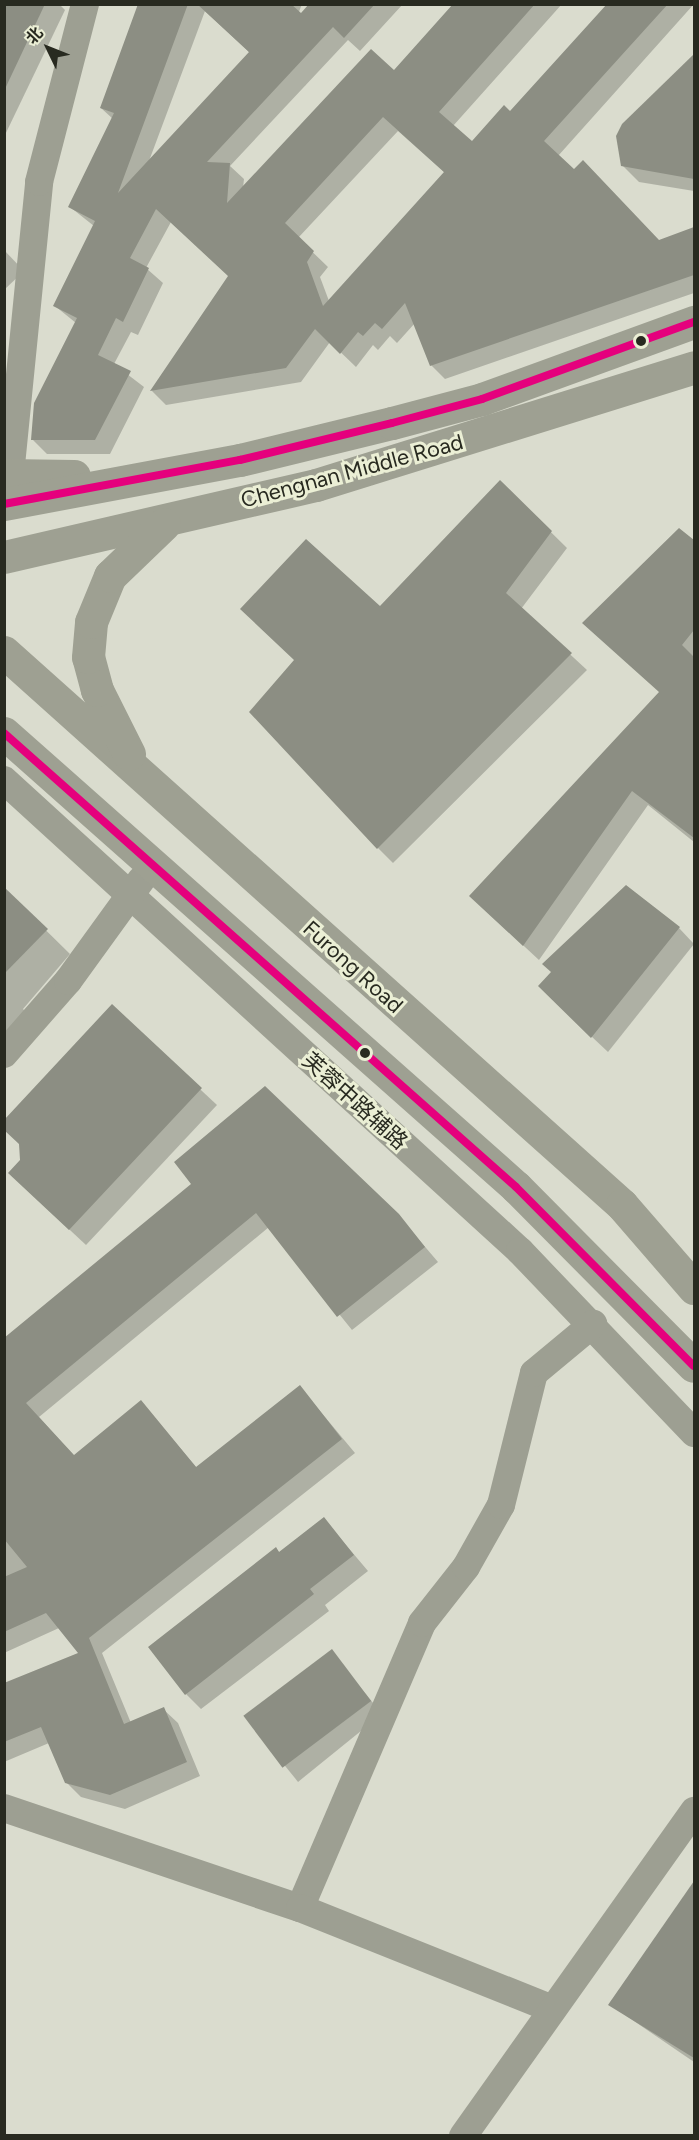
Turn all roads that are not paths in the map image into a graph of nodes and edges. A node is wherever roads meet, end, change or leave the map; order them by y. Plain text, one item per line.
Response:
1 (85, 4) edge
2 (694, 322) edge
3 (694, 367) edge
4 (6, 485) edge
5 (175, 517) junction
6 (4, 558) edge
7 (4, 652) edge
8 (4, 733) edge
9 (4, 780) edge
10 (155, 789) junction
11 (152, 867) junction
12 (130, 893) junction
13 (4, 1054) edge
14 (694, 1288) edge
15 (593, 1324) junction
16 (694, 1366) edge
17 (694, 1433) edge
18 (4, 1808) edge
19 (694, 1811) edge
20 (300, 1908) junction
21 (553, 2008) junction
22 (463, 2136) edge

1 - 4 street
2 - 4 main road, Chengnan Middle Road
3 - 5 main road, Chengnan Middle Road
5 - 6 main road, Chengnan Middle Road
5 - 10 main road
7 - 10 main road, Furong Road
8 - 11 main road
9 - 12 street, 芙蓉中路辅路
10 - 14 main road, Furong Road
11 - 12 street
11 - 16 main road
12 - 13 street
12 - 15 street, 芙蓉中路辅路
15 - 17 street, 芙蓉中路辅路
15 - 20 street
18 - 20 street
19 - 21 street
20 - 21 street
21 - 22 street

